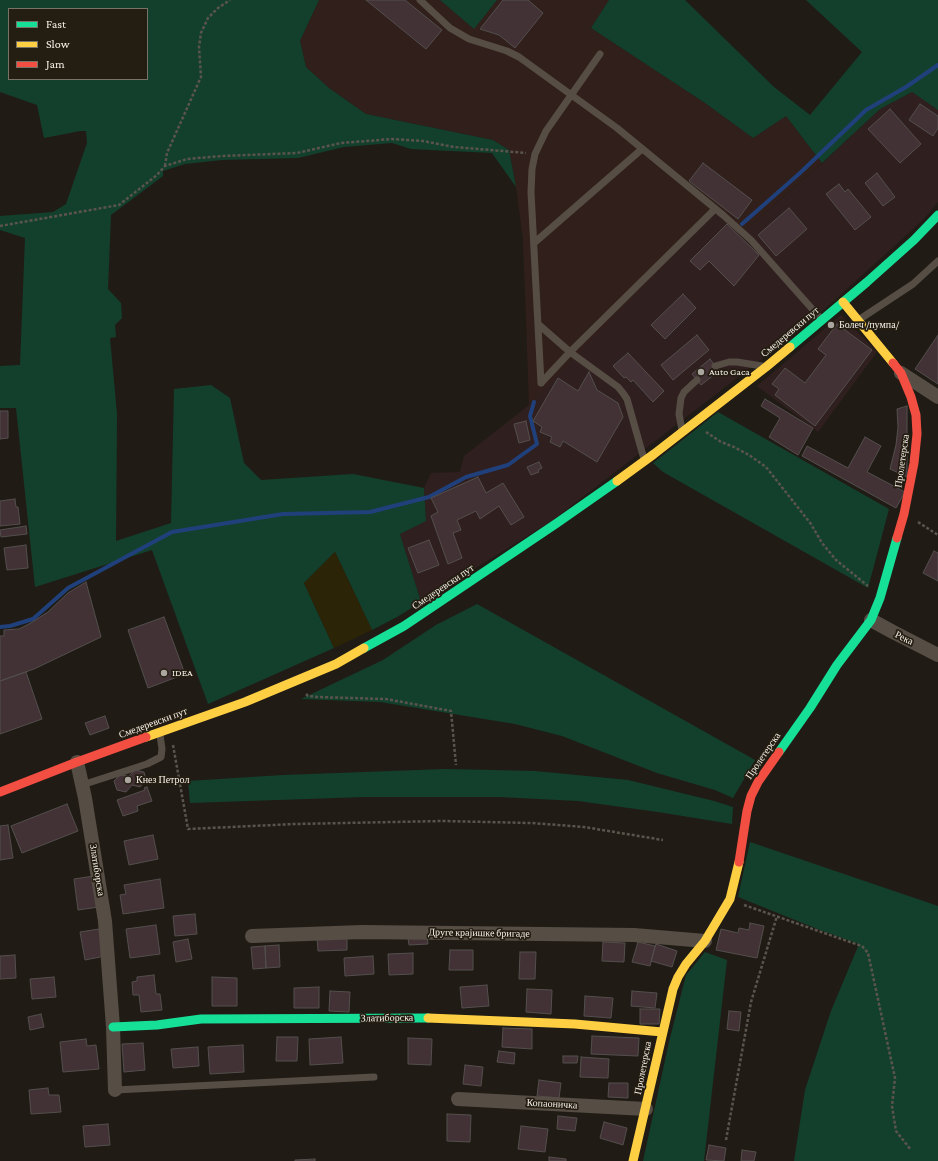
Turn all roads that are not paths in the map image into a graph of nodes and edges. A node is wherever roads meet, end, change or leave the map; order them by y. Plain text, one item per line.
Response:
1 (420, 0) edge
2 (600, 54) dead end
3 (571, 95) junction
4 (642, 149) junction
5 (715, 209) junction
6 (938, 215) edge
7 (534, 243) junction
8 (938, 261) edge
9 (843, 302) junction
10 (822, 320) junction
11 (858, 320) junction
12 (538, 324) junction
13 (570, 352) junction
14 (715, 366) dead end
15 (766, 367) junction
16 (901, 373) junction
17 (696, 380) dead end
18 (938, 397) edge
19 (683, 432) junction
20 (644, 462) junction
21 (871, 620) junction
22 (938, 655) edge
23 (160, 732) junction
24 (77, 762) junction
25 (82, 785) junction
26 (0, 792) edge
27 (252, 936) dead end
28 (705, 941) junction
29 (113, 1027) junction
30 (662, 1032) junction
31 (374, 1078) dead end
32 (115, 1090) joint
33 (458, 1099) dead end
34 (646, 1109) junction
35 (633, 1161) edge

1 - 3 lane
2 - 3 lane
3 - 4 lane
3 - 7 lane
4 - 5 lane
4 - 7 lane
5 - 10 lane
5 - 13 lane
6 - 9 street, Смедеревски пут
7 - 12 lane
8 - 11 lane
9 - 10 street, Смедеревски пут
9 - 11 street
10 - 15 street, Смедеревски пут
11 - 16 street
12 - 13 lane
12 - 13 lane
13 - 20 lane
14 - 15 lane
15 - 19 street, Смедеревски пут
16 - 18 street
16 - 21 street, Пролетерска
17 - 19 lane
19 - 20 street, Смедеревски пут
20 - 23 street, Смедеревски пут
21 - 22 street, Река
21 - 28 street, Пролетерска
23 - 24 street, Смедеревски пут
23 - 25 lane
24 - 25 street, Златиборска
24 - 26 street, Смедеревски пут
25 - 29 street, Златиборска
27 - 28 street, Друге крајишке бригаде
28 - 30 street, Пролетерска
29 - 30 street, Златиборска
29 - 32 street, Златиборска
30 - 34 street, Пролетерска
31 - 32 lane
33 - 34 street, Копаоничка
34 - 35 street, Пролетерска

